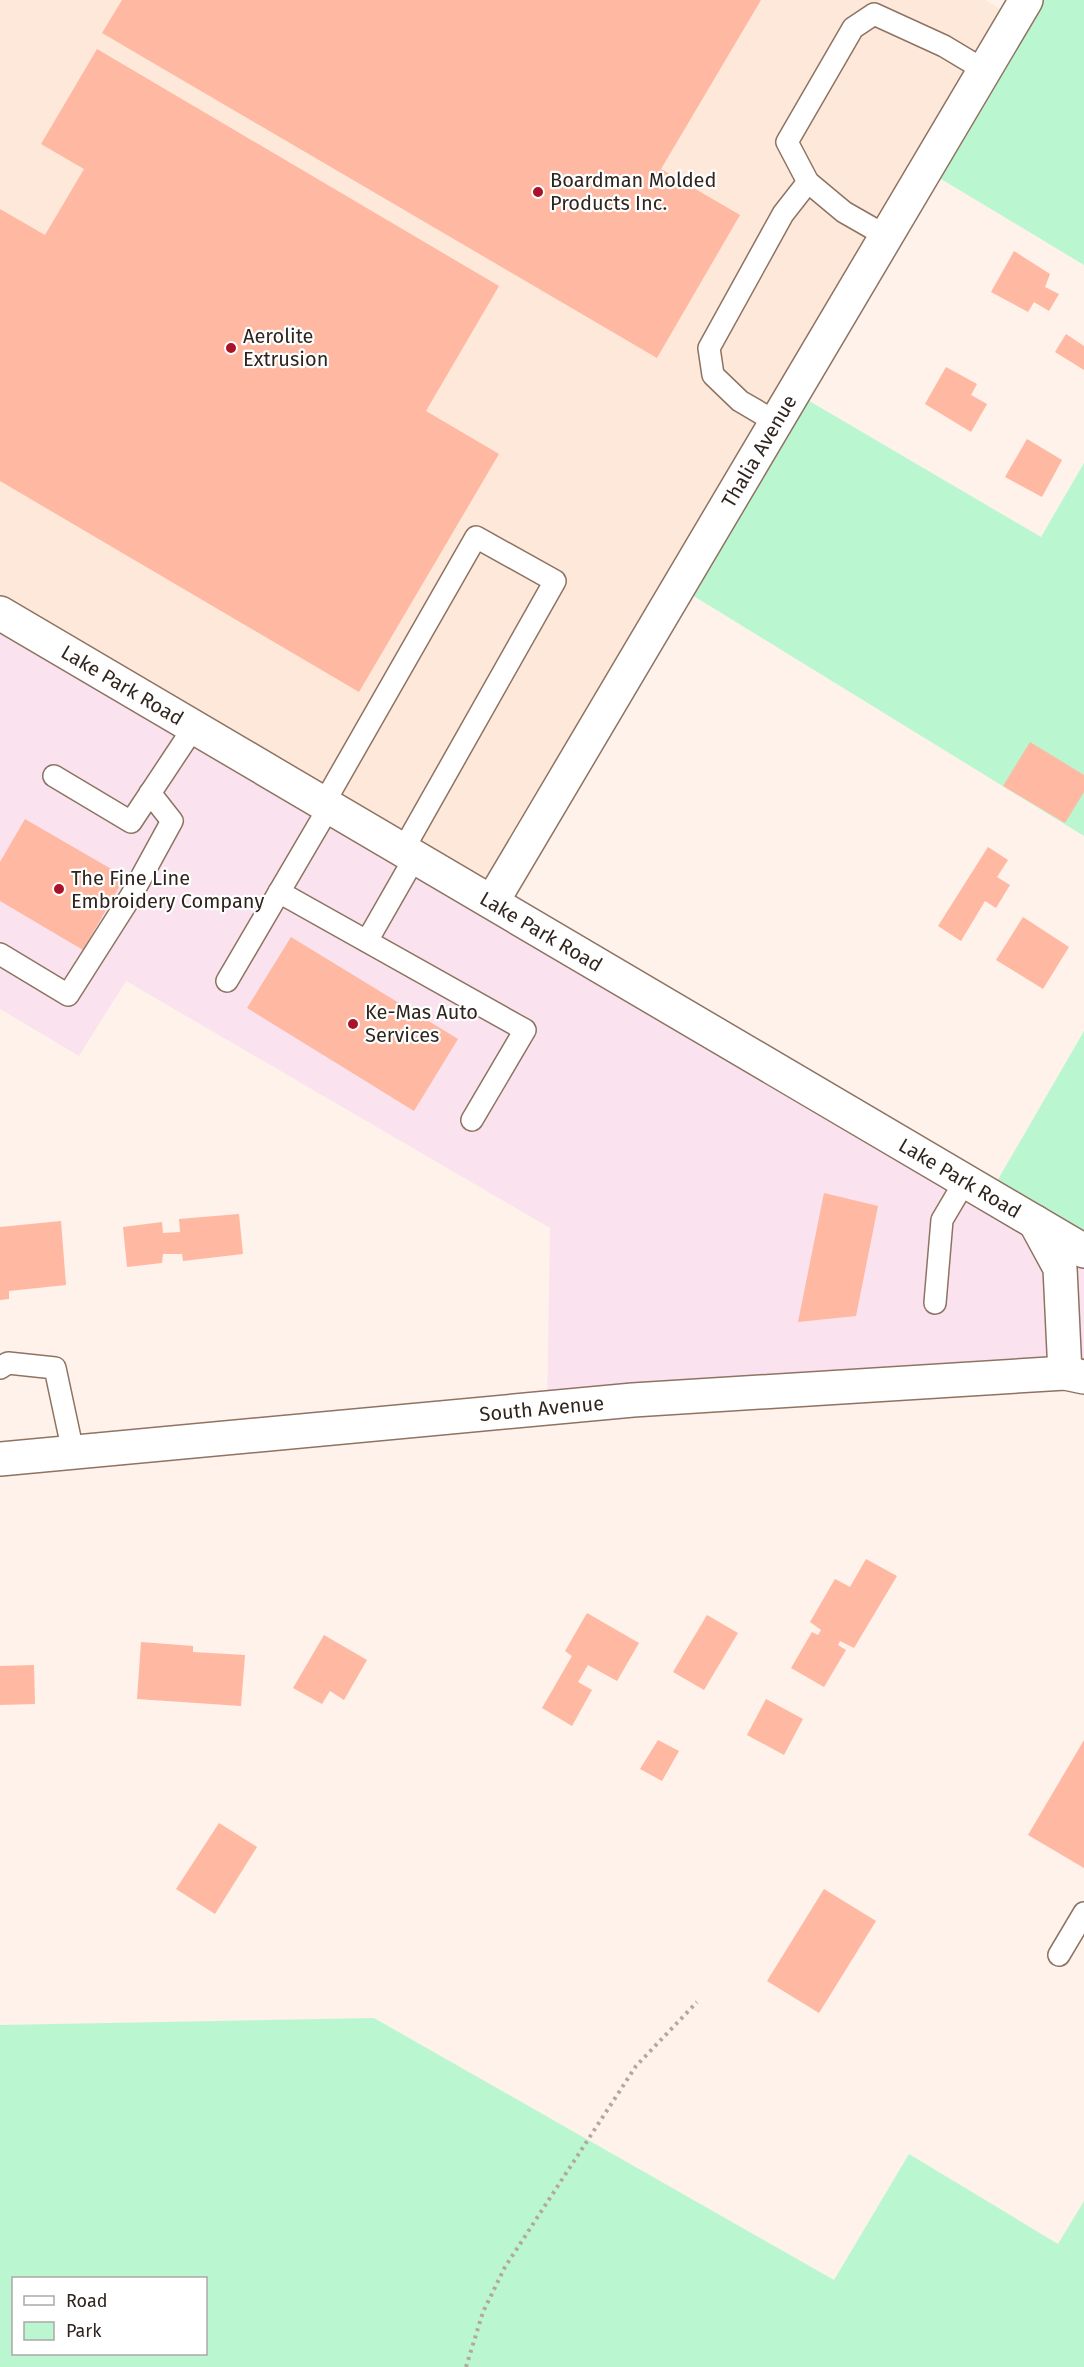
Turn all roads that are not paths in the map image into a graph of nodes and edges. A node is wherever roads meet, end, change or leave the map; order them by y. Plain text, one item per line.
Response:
1 (1026, 0) edge
2 (984, 70) junction
3 (808, 182) junction
4 (886, 236) junction
5 (777, 422) junction
6 (0, 613) edge
7 (194, 727) junction
8 (54, 776) dead end
9 (150, 793) junction
10 (326, 805) junction
11 (409, 854) junction
12 (279, 892) junction
13 (492, 902) junction
14 (368, 941) junction
15 (0, 954) edge
16 (227, 981) dead end
17 (472, 1120) dead end
18 (965, 1181) junction
19 (1035, 1222) junction
20 (1084, 1251) edge
21 (935, 1303) dead end
22 (0, 1368) edge
23 (1075, 1375) edge
24 (73, 1452) junction
25 (0, 1459) edge
26 (1084, 1913) edge
27 (1059, 1955) dead end

1 - 2 street, Thalia Avenue
2 - 3 lane
2 - 4 street, Thalia Avenue
3 - 4 lane
3 - 5 lane
4 - 5 street, Thalia Avenue
5 - 13 street, Thalia Avenue
6 - 7 street, Lake Park Road
7 - 9 lane
7 - 10 street, Lake Park Road
8 - 9 lane
9 - 15 lane
10 - 11 street, Lake Park Road
10 - 11 lane
10 - 12 lane
11 - 13 street, Lake Park Road
11 - 14 lane
12 - 14 lane
12 - 16 lane
13 - 18 street, Lake Park Road
14 - 17 lane
18 - 19 street, Lake Park Road
18 - 21 lane
19 - 20 street, Lake Park Road
19 - 23 street
22 - 24 lane
23 - 24 street, South Avenue
24 - 25 street, South Avenue
26 - 27 lane

